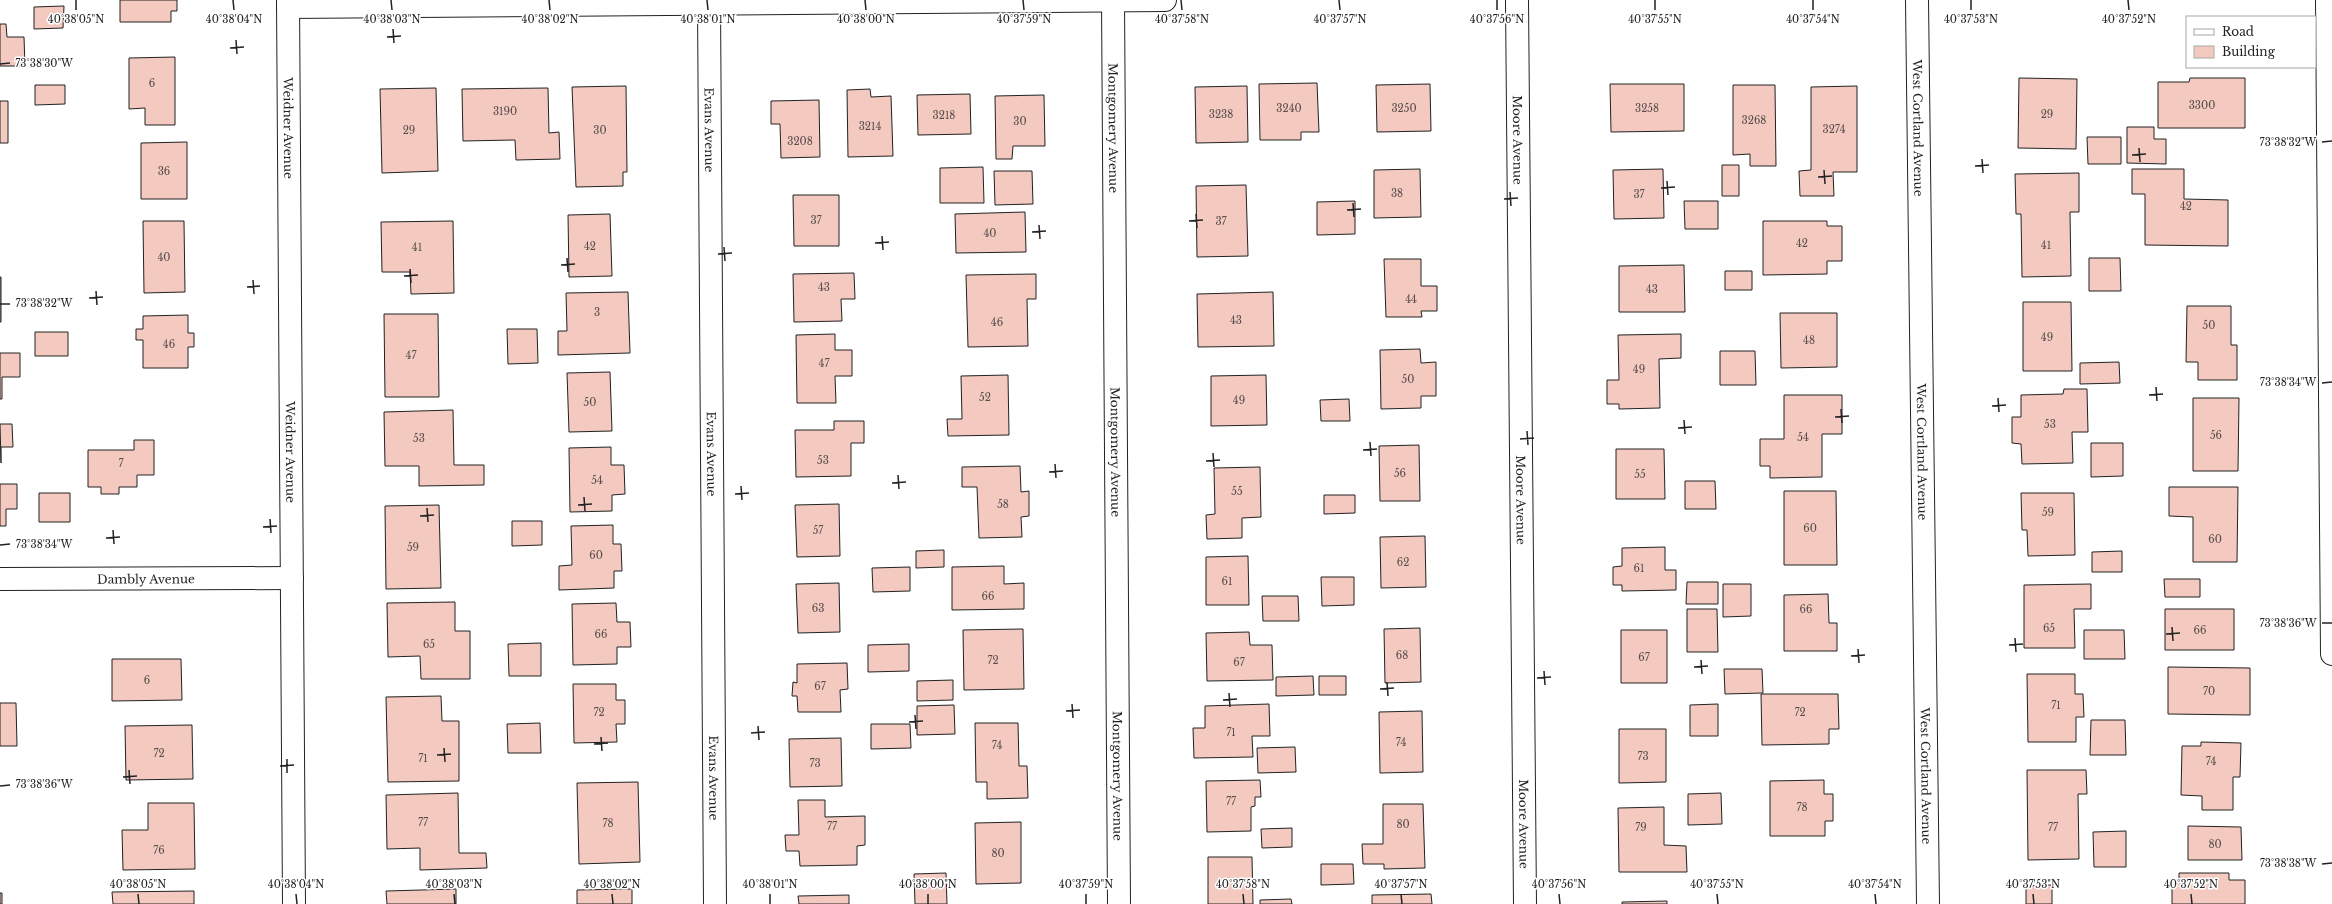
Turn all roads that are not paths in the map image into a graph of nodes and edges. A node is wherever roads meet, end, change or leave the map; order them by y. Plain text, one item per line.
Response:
1 (1113, 0) edge
2 (1165, 0) edge
3 (1517, 0) edge
4 (1917, 0) edge
5 (2327, 0) edge
6 (288, 4) edge
7 (709, 4) junction
8 (292, 578) junction
9 (0, 579) edge
10 (2332, 654) edge
11 (294, 904) edge
12 (714, 904) edge
13 (1120, 904) edge
14 (1524, 904) edge
15 (1928, 904) edge

1 - 2 street
1 - 7 street
1 - 13 street, Montgomery Avenue
3 - 14 street, Moore Avenue
4 - 15 street, West Cortland Avenue
5 - 10 street
6 - 7 street
6 - 8 street, Weidner Avenue
7 - 12 street, Evans Avenue
8 - 9 street, Dambly Avenue
8 - 11 street, Weidner Avenue

